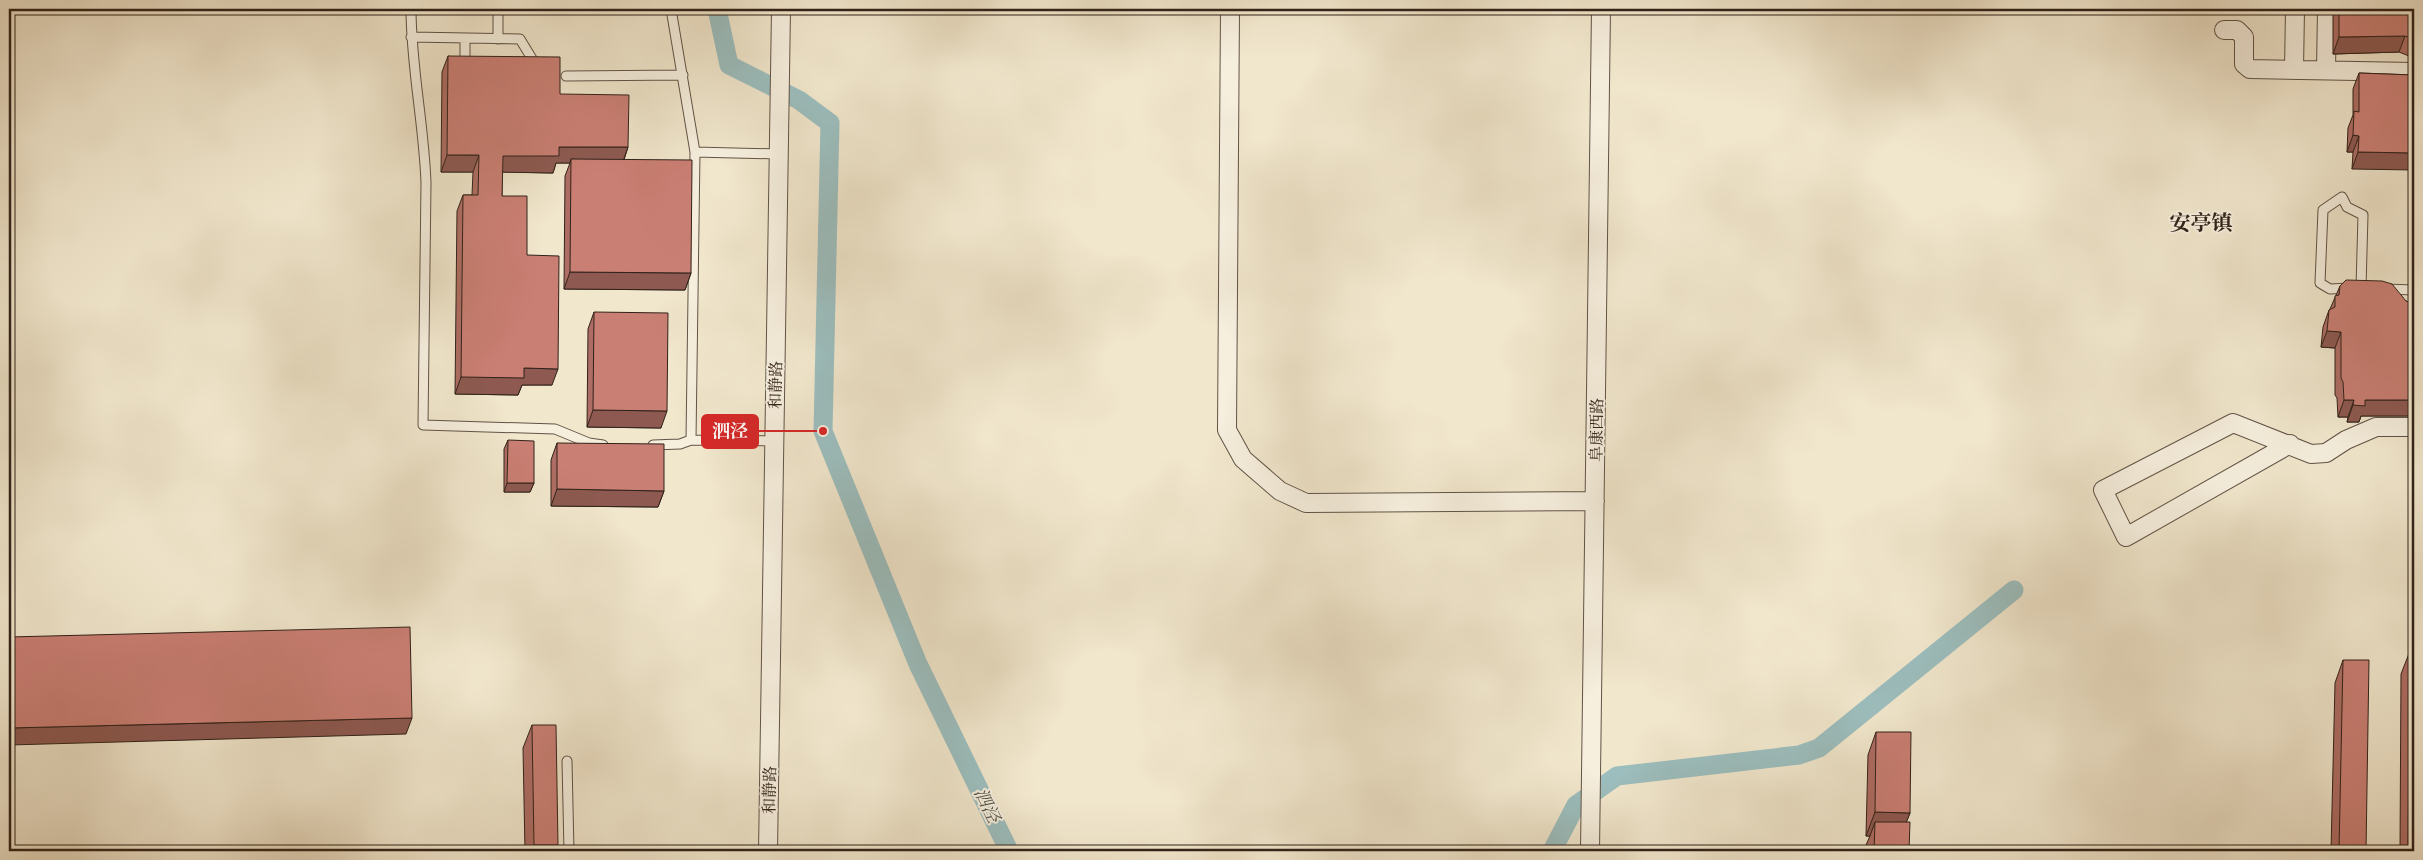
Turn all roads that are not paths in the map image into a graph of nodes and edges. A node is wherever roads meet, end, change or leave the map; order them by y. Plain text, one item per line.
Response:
1 (411, 9) edge
2 (498, 9) edge
3 (670, 9) edge
4 (782, 9) edge
5 (1230, 9) edge
6 (1601, 9) edge
7 (2295, 9) edge
8 (2327, 9) edge
9 (2224, 30) dead end
10 (411, 38) junction
11 (464, 38) junction
12 (498, 39) junction
13 (534, 62) edge
14 (465, 68) edge
15 (2294, 70) junction
16 (2326, 70) junction
17 (2414, 72) edge
18 (683, 75) junction
19 (566, 76) dead end
20 (695, 152) junction
21 (779, 154) junction
22 (2370, 288) junction
23 (2414, 290) edge
24 (2414, 427) edge
25 (691, 440) junction
26 (775, 441) junction
27 (2290, 444) junction
28 (610, 445) edge
29 (647, 445) edge
30 (1595, 501) junction
31 (567, 761) dead end
32 (569, 851) edge
33 (768, 851) edge
34 (1590, 851) edge

1 - 10 lane
2 - 12 lane
3 - 18 lane
4 - 21 street, 和静路
5 - 30 street
6 - 30 street, 阜康西路
7 - 15 street
8 - 16 street
9 - 15 street
10 - 11 lane
10 - 28 lane
11 - 12 lane
11 - 14 lane
12 - 13 lane
15 - 16 street
16 - 17 street
18 - 19 lane
18 - 20 lane
20 - 21 lane
20 - 25 lane
21 - 26 street, 和静路
22 - 22 lane
22 - 23 lane
24 - 27 street
25 - 26 lane
25 - 29 lane
26 - 33 street, 和静路
27 - 27 street
30 - 34 street, 阜康西路
31 - 32 lane

